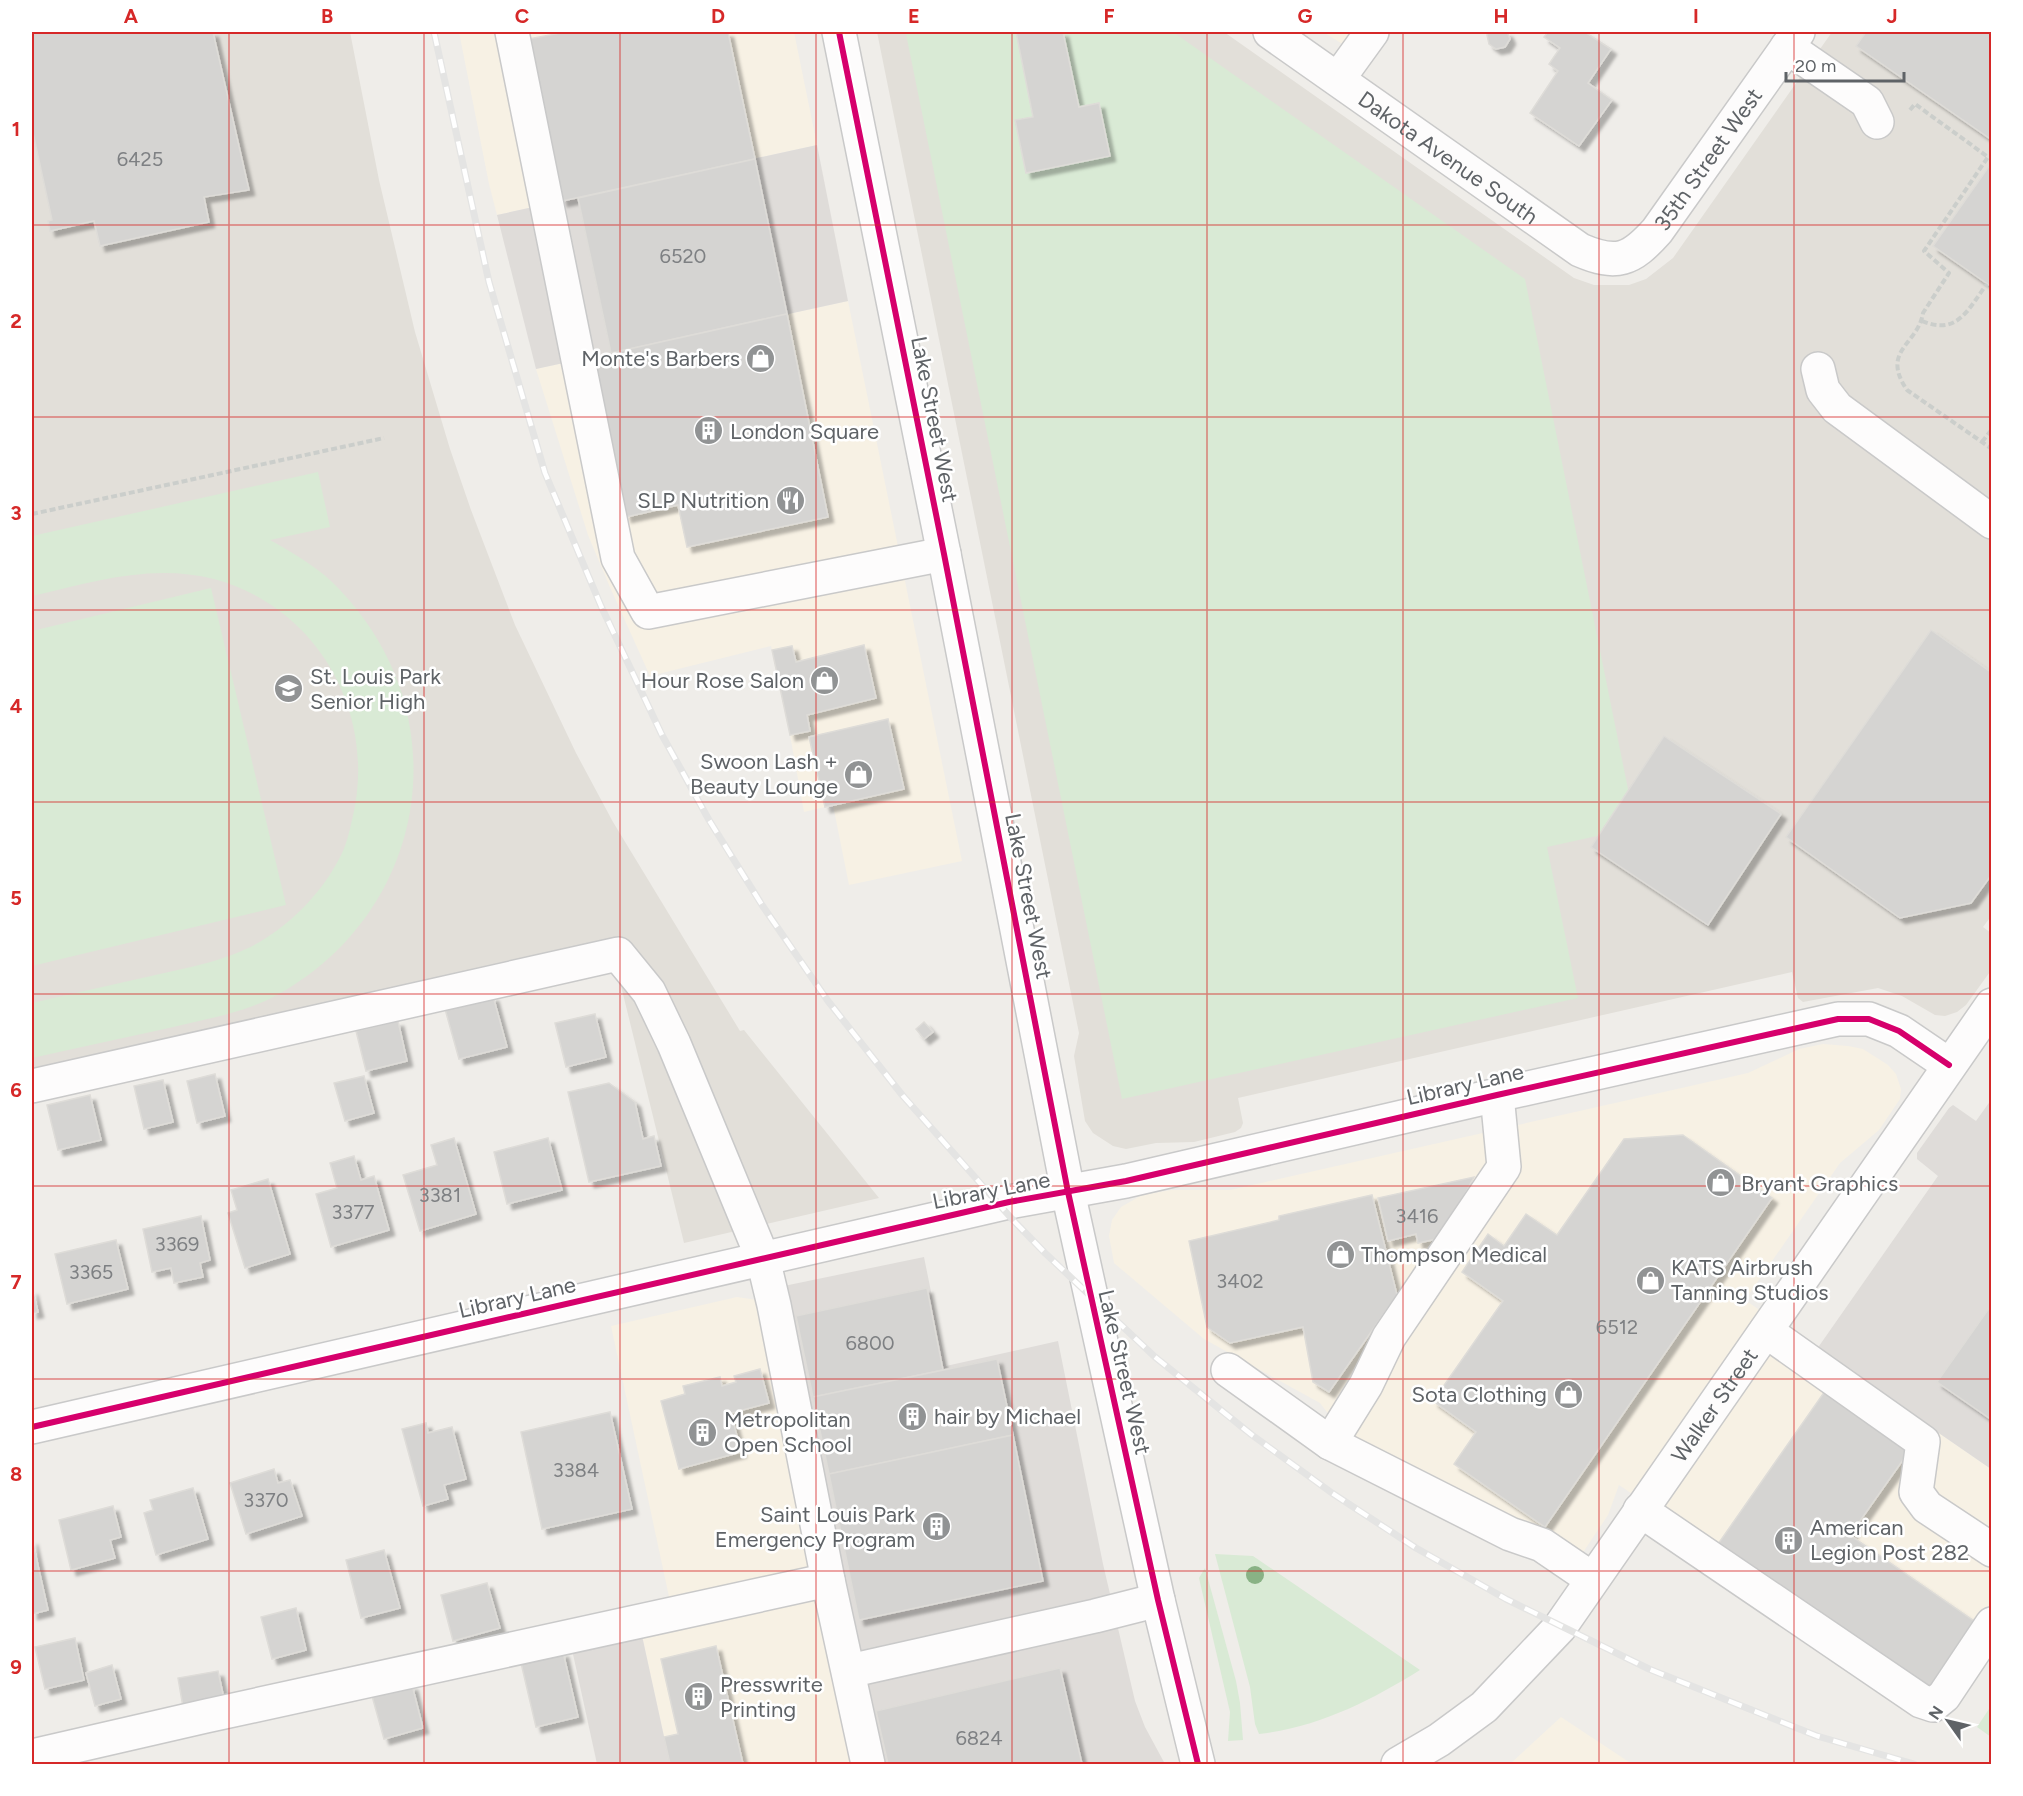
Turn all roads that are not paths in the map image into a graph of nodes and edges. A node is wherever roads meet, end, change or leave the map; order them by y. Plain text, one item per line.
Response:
1 (512, 32) edge
2 (839, 32) edge
3 (1270, 32) edge
4 (1372, 32) edge
5 (1793, 39) edge
6 (1338, 79) junction
7 (1877, 122) dead end
8 (1633, 254) joint
9 (1818, 369) dead end
10 (1992, 522) edge
11 (944, 554) junction
12 (1992, 1005) edge
13 (1949, 1065) junction
14 (32, 1086) edge
15 (1497, 1095) junction
16 (1068, 1192) junction
17 (763, 1259) junction
18 (1766, 1330) junction
19 (1228, 1370) dead end
20 (32, 1427) edge
21 (1330, 1443) junction
22 (1640, 1510) junction
23 (1992, 1550) edge
24 (828, 1580) junction
25 (1592, 1580) junction
26 (1158, 1600) junction
27 (1992, 1624) edge
28 (849, 1671) junction
29 (32, 1756) edge
30 (868, 1764) edge
31 (1198, 1764) edge
32 (1398, 1764) edge

1 - 11 street
2 - 11 street, Lake Street West
3 - 6 street, Dakota Avenue South
4 - 6 street
5 - 7 street
5 - 8 street, 35th Street West
6 - 8 street, Dakota Avenue South
9 - 10 street
11 - 16 street, Lake Street West
12 - 13 street, Walker Street
13 - 15 street, Library Lane
13 - 18 street, Walker Street
14 - 17 street
15 - 16 street, Library Lane
15 - 21 street
16 - 17 street, Library Lane
16 - 26 street, Lake Street West
17 - 20 street, Library Lane
17 - 24 street
18 - 22 street, Walker Street
18 - 23 street
19 - 21 street
21 - 25 street
22 - 25 street, Walker Street
22 - 27 street
24 - 28 street
24 - 29 street
25 - 32 street, Walker Street
26 - 28 street
26 - 31 street, Lake Street West
28 - 30 street

